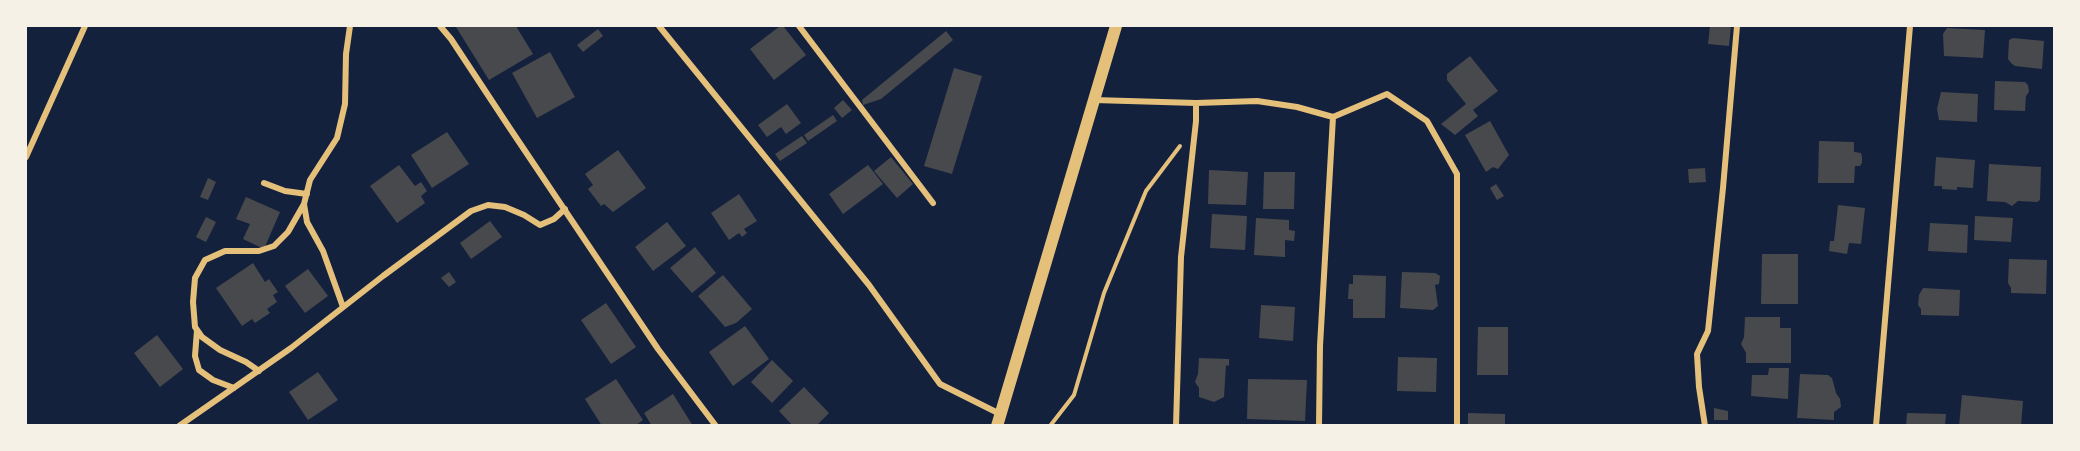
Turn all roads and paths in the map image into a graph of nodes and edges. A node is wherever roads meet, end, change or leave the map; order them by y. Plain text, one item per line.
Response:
1 (85, 26) edge
2 (350, 26) edge
3 (440, 26) edge
4 (658, 26) edge
5 (799, 26) edge
6 (1116, 26) edge
7 (1737, 26) edge
8 (1910, 26) edge
9 (1094, 100) junction
10 (1196, 103) junction
11 (1333, 117) junction
12 (1196, 126) junction
13 (26, 157) edge
14 (264, 183) dead end
15 (307, 194) junction
16 (933, 202) dead end
17 (304, 204) junction
18 (565, 209) junction
19 (343, 307) junction
20 (197, 330) junction
21 (259, 370) junction
22 (234, 388) junction
23 (999, 420) edge
24 (179, 426) edge
25 (716, 426) edge
26 (1050, 426) edge
27 (1176, 426) edge
28 (1319, 426) edge
29 (1457, 426) edge
30 (1705, 426) edge
31 (1876, 426) edge

1 - 13 street
2 - 15 street
3 - 18 street
4 - 23 street
5 - 16 street
6 - 9 main road
7 - 30 street
8 - 31 street
9 - 10 street
9 - 23 main road
10 - 11 street
10 - 12 street
11 - 28 street
11 - 29 street
12 - 26 path
12 - 27 street
14 - 15 street
15 - 17 street
17 - 19 street
17 - 20 street
18 - 19 street
18 - 25 street
19 - 21 street
20 - 21 street
20 - 22 street
21 - 22 street
22 - 24 street

